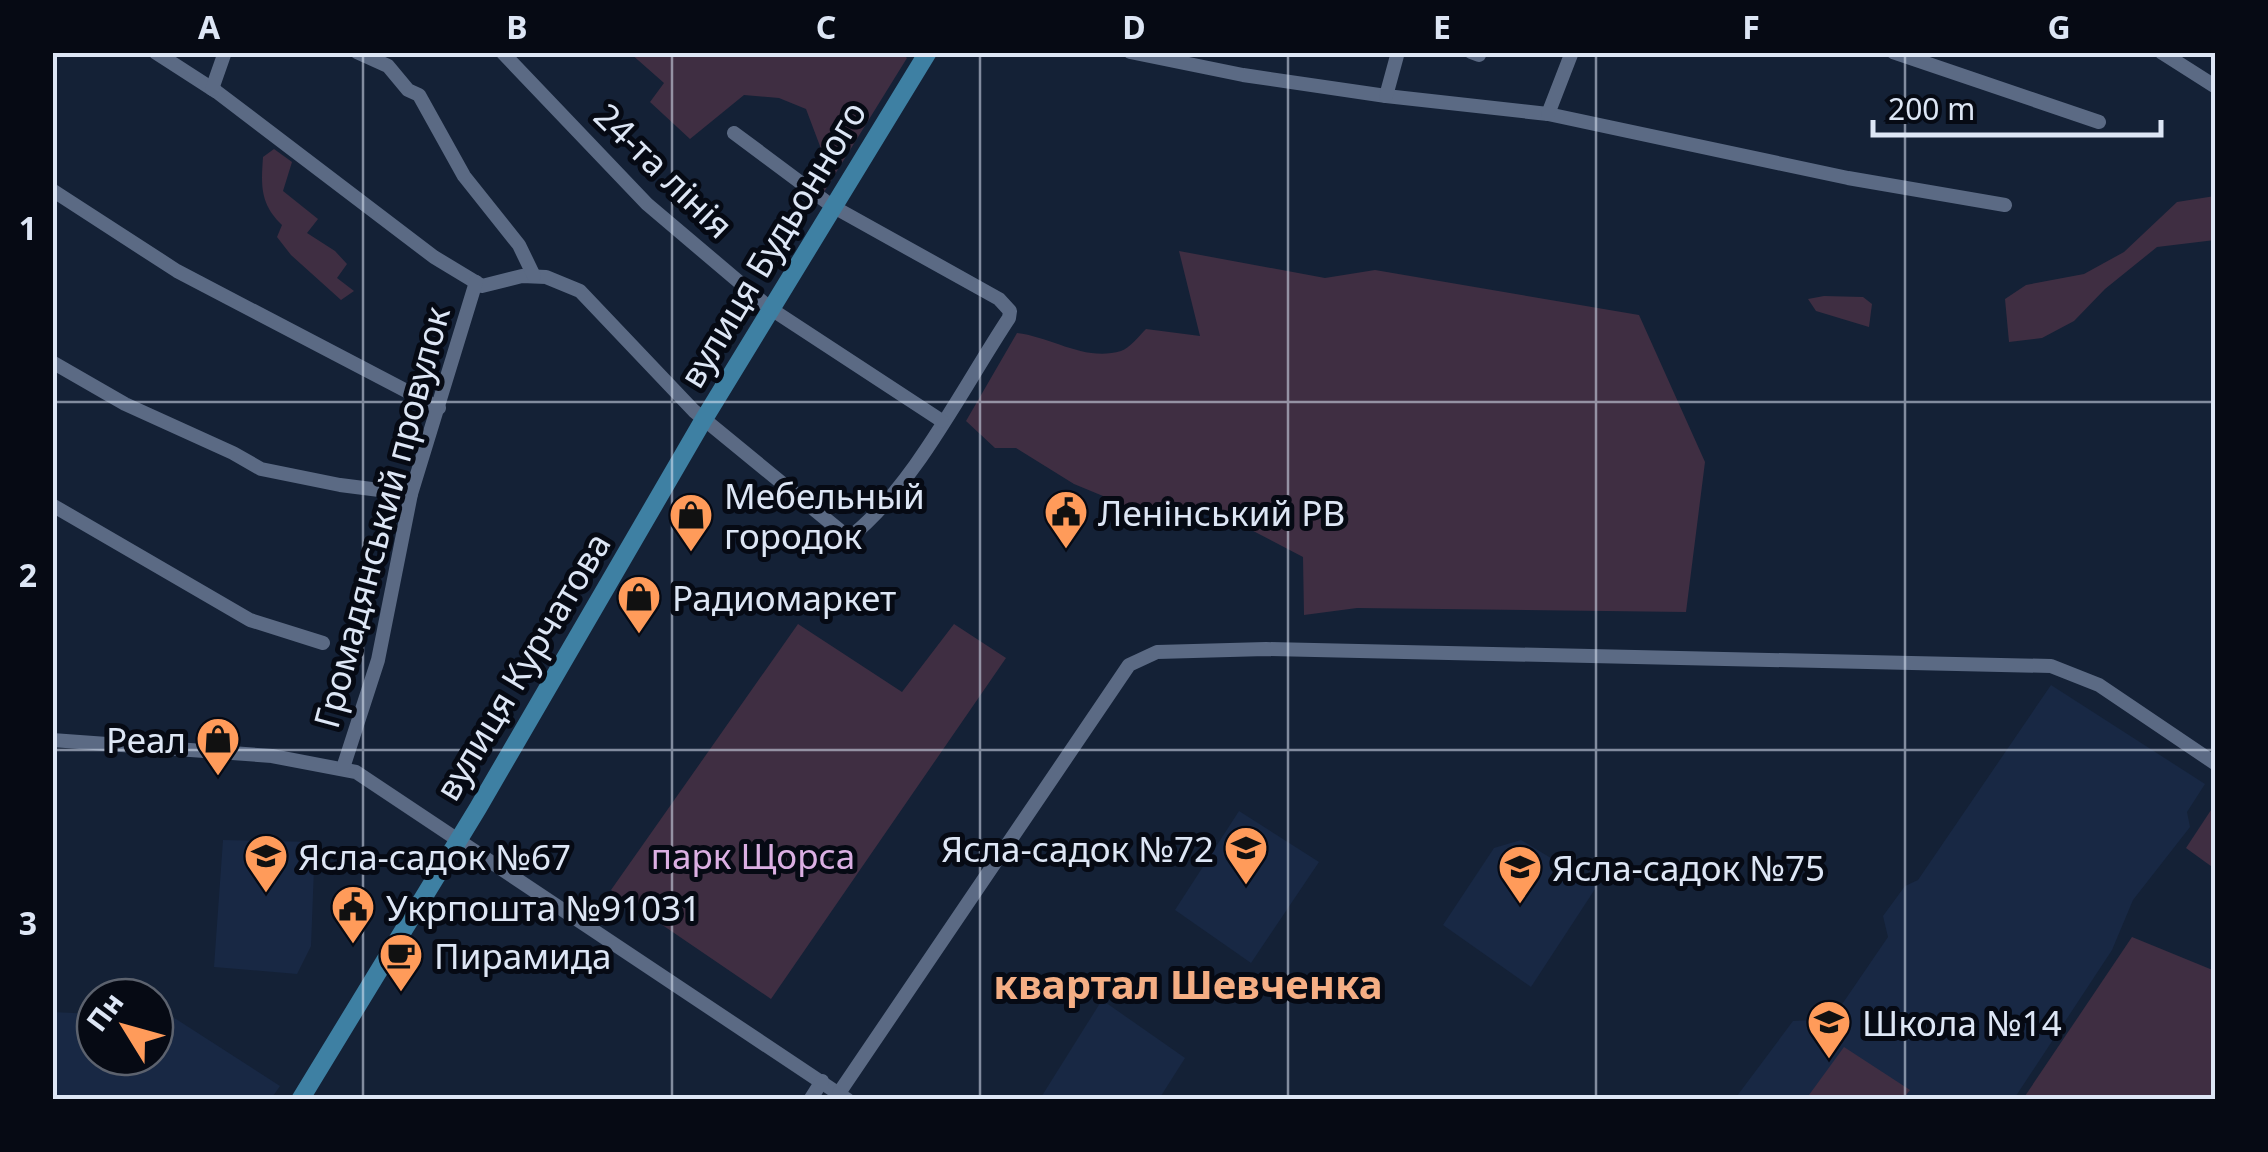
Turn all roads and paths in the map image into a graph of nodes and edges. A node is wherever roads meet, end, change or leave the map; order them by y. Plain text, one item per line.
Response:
1 (155, 52) edge
2 (225, 52) edge
3 (357, 52) edge
4 (502, 52) edge
5 (928, 52) edge
6 (1130, 52) edge
7 (1398, 52) edge
8 (1572, 52) edge
9 (1892, 52) edge
10 (2161, 52) edge
11 (2216, 87) edge
12 (212, 88) junction
13 (1386, 96) junction
14 (1548, 114) junction
15 (2099, 122) dead end
16 (734, 133) dead end
17 (52, 190) edge
18 (2005, 205) dead end
19 (832, 206) junction
20 (534, 276) junction
21 (476, 282) junction
22 (771, 309) junction
23 (52, 362) edge
24 (439, 408) junction
25 (704, 419) junction
26 (942, 421) junction
27 (411, 494) junction
28 (52, 506) edge
29 (323, 644) dead end
30 (52, 740) edge
31 (2216, 764) edge
32 (343, 768) junction
33 (457, 838) junction
34 (822, 1082) junction
35 (844, 1096) edge
36 (300, 1100) edge
37 (810, 1100) edge

1 - 12 street
2 - 12 street
3 - 20 street
4 - 22 street, 24-та лінія
5 - 19 main road, вулиця Будьонного
6 - 13 street
7 - 13 street
8 - 14 street
9 - 15 street
10 - 11 street
12 - 21 street
13 - 14 street
14 - 18 street
16 - 19 street
17 - 24 street
19 - 22 main road, вулиця Будьонного
19 - 26 street
20 - 21 street
20 - 25 street
21 - 24 street, Громадянський провулок
22 - 25 main road, вулиця Будьонного
22 - 26 street, 24-та лінія
23 - 27 street
24 - 27 street, Громадянський провулок
25 - 26 street
25 - 33 main road, вулиця Курчатова
27 - 32 street, Громадянський провулок
28 - 29 street
30 - 32 street
31 - 35 street
32 - 33 street
33 - 34 street
33 - 36 main road, вулиця Курчатова
34 - 35 street
34 - 37 street

